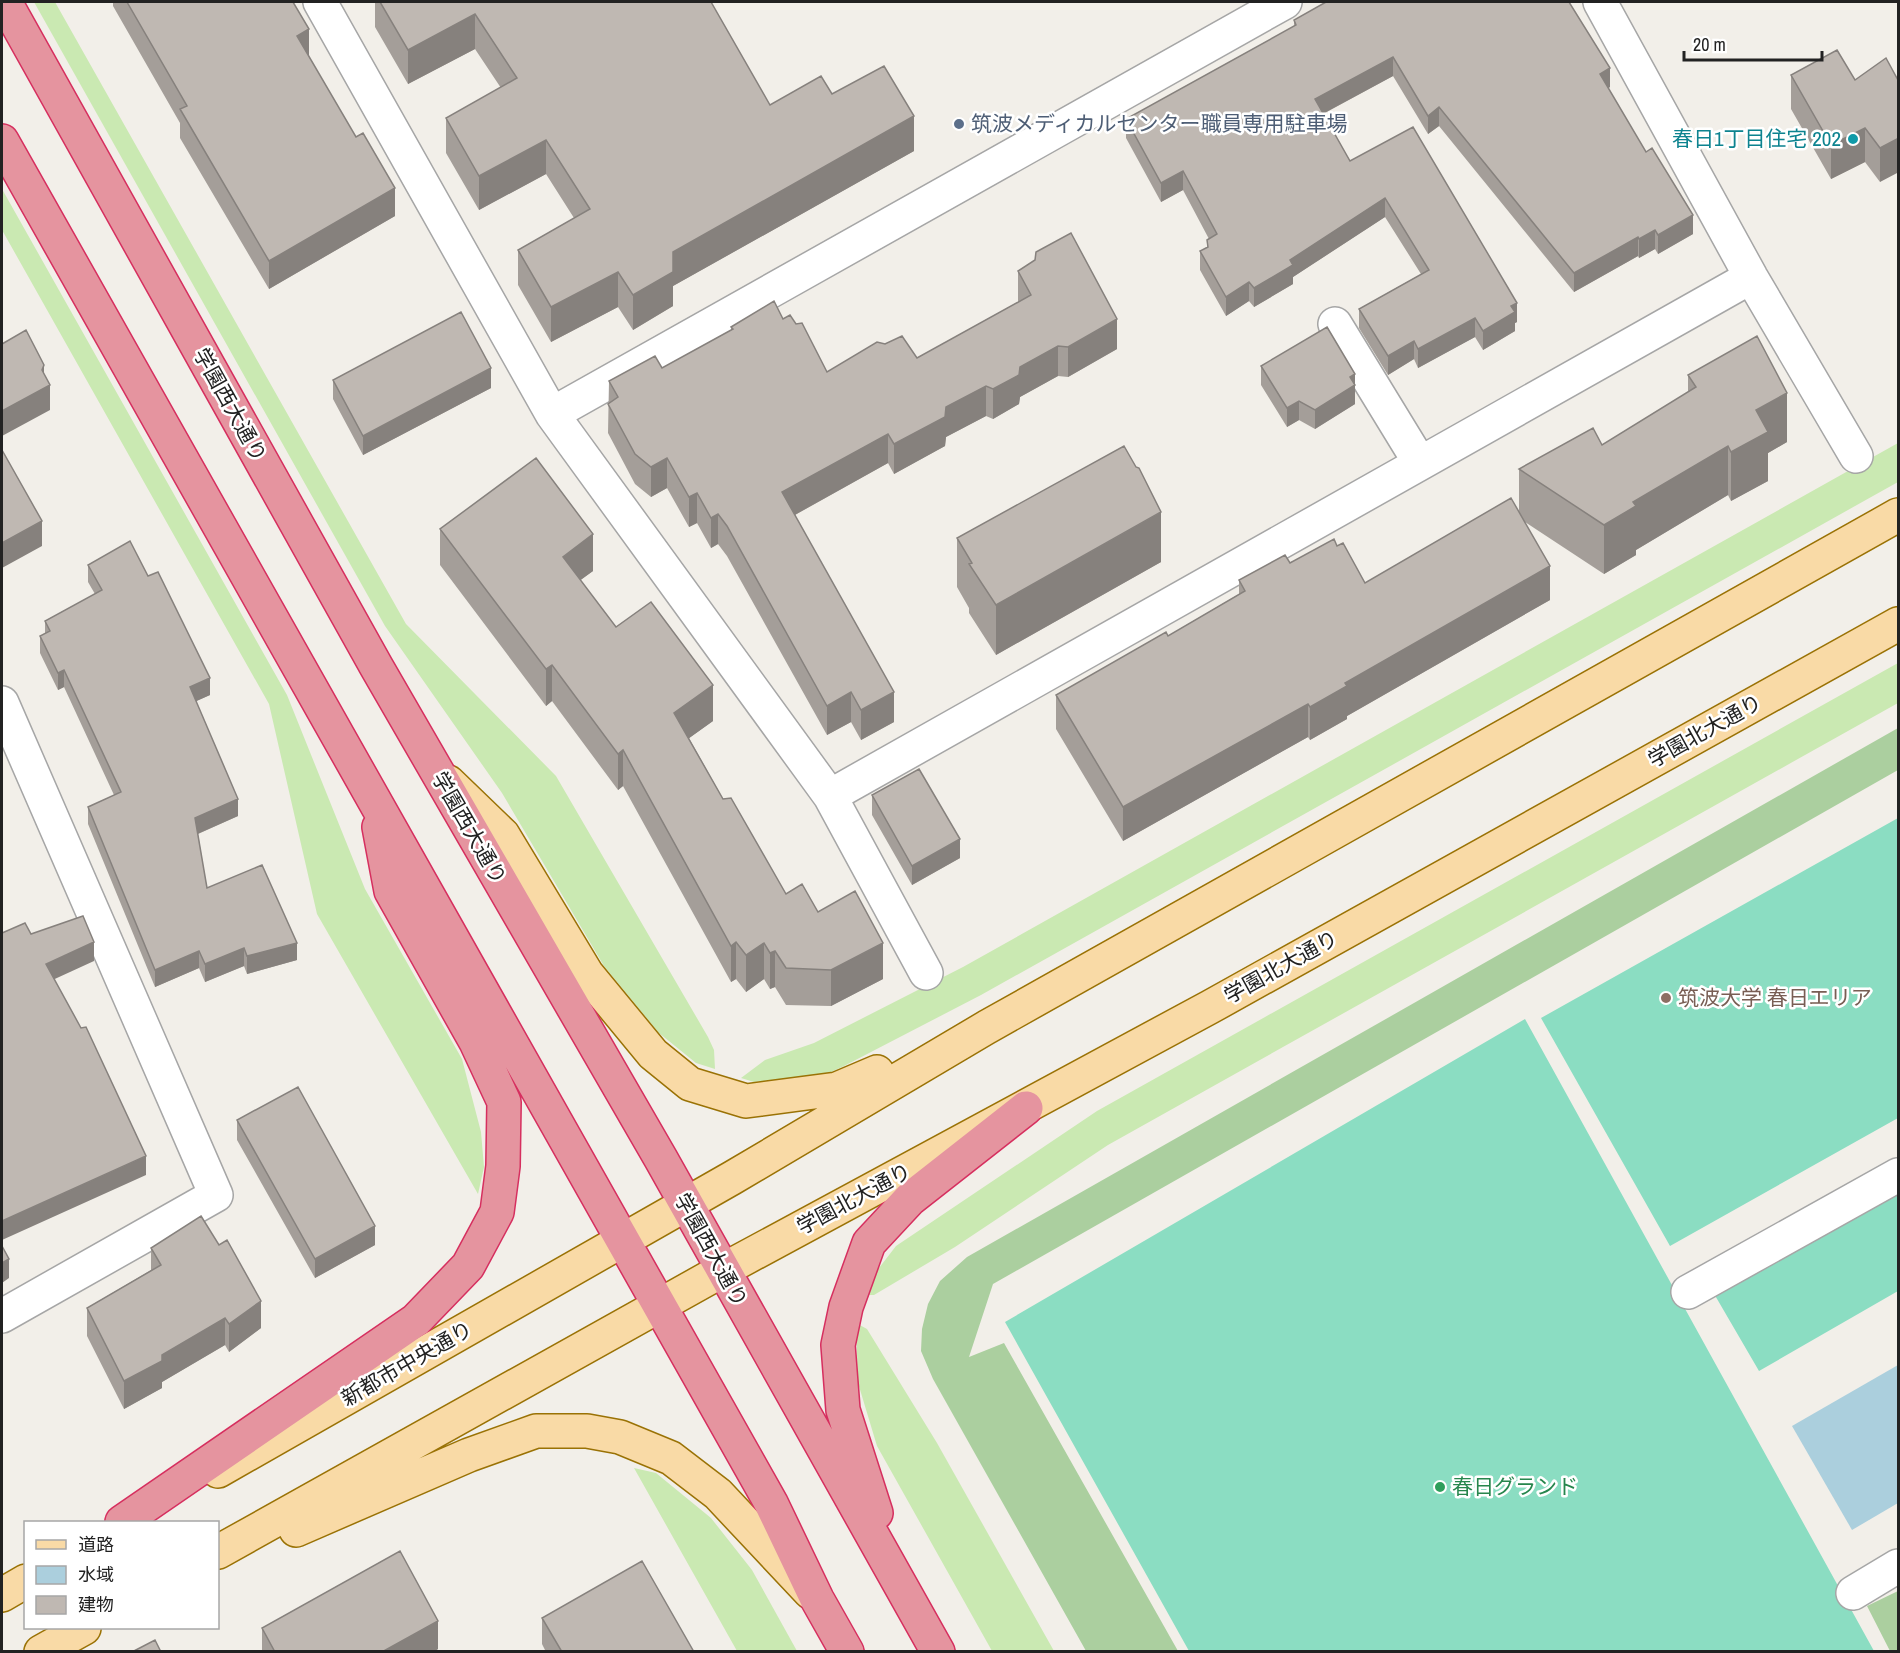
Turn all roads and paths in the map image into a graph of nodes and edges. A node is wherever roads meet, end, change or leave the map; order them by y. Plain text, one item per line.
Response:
1 (5, 2) edge
2 (1285, 2) edge
3 (1600, 2) edge
4 (327, 4) edge
5 (2, 141) edge
6 (1751, 277) junction
7 (1335, 324) dead end
8 (552, 414) junction
9 (1856, 456) dead end
10 (1420, 463) junction
11 (1899, 515) edge
12 (1899, 624) edge
13 (4, 716) edge
14 (436, 771) junction
15 (830, 796) junction
16 (373, 799) junction
17 (926, 973) dead end
18 (987, 1027) junction
19 (1026, 1108) junction
20 (1899, 1175) edge
21 (686, 1205) junction
22 (623, 1241) junction
23 (723, 1270) junction
24 (1688, 1292) dead end
25 (661, 1307) junction
26 (2, 1316) edge
27 (123, 1521) edge
28 (130, 1521) edge
29 (219, 1551) edge
30 (219, 1564) edge
31 (1899, 1566) edge
32 (897, 1578) junction
33 (24, 1582) edge
34 (1853, 1593) dead end
35 (2, 1595) edge
36 (817, 1599) junction
37 (82, 1629) edge
38 (41, 1652) edge
39 (847, 1652) edge
40 (938, 1652) edge

1 - 14 highway, 学園西大通り
2 - 8 street
3 - 6 street
4 - 8 street
5 - 16 highway
6 - 9 street
6 - 10 street
7 - 10 street
8 - 15 street
10 - 15 street
11 - 18 main road
12 - 19 main road, 学園北大通り
13 - 26 street
14 - 18 main road
14 - 21 highway, 学園西大通り
15 - 17 street
16 - 22 highway
16 - 27 highway
18 - 21 main road
19 - 23 main road, 学園北大通り
19 - 32 highway
20 - 24 street
21 - 22 main road, 新都市中央通り
21 - 23 highway, 学園西大通り
22 - 25 highway
22 - 28 main road, 新都市中央通り
23 - 25 main road, 学園北大通り
23 - 32 highway, 学園西大通り
25 - 29 main road
25 - 36 highway
30 - 36 main road
31 - 34 street
32 - 40 highway, 学園西大通り
33 - 35 main road
36 - 39 highway
37 - 38 main road

